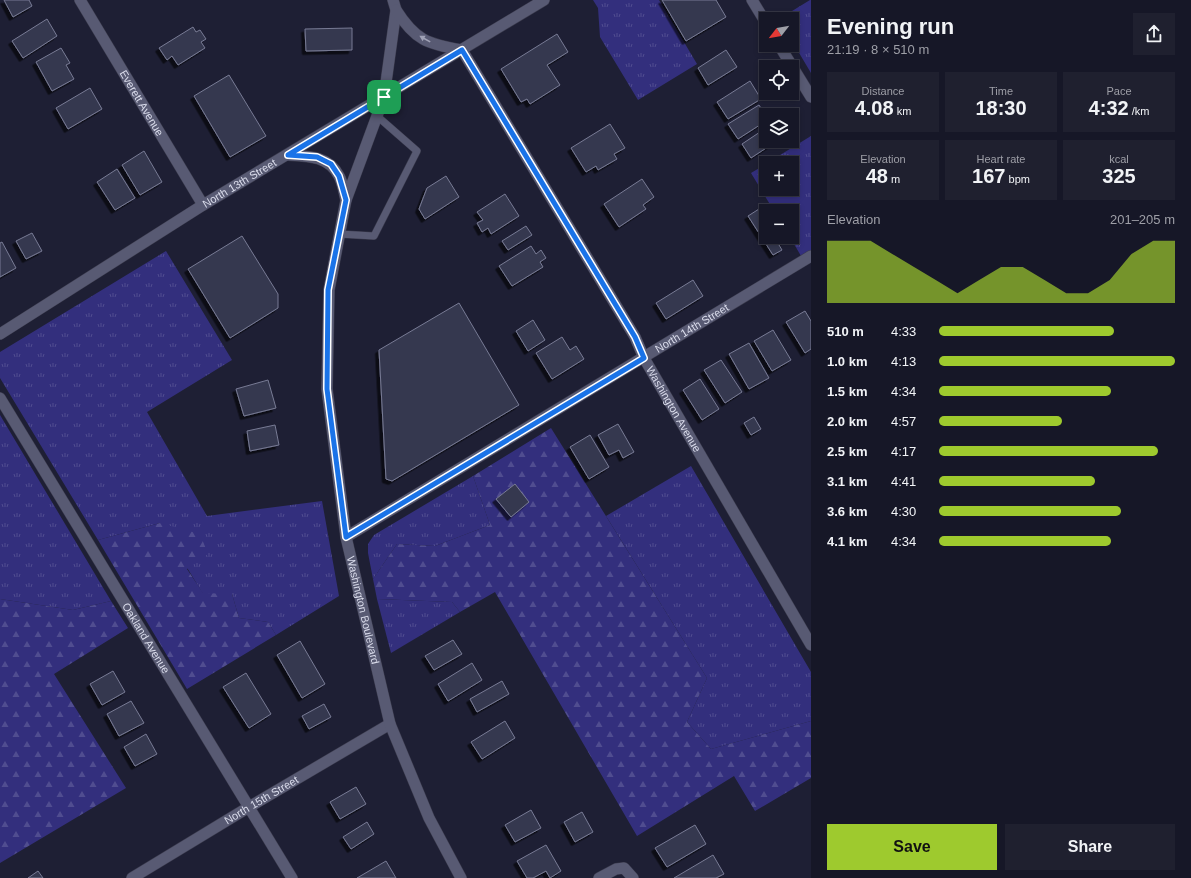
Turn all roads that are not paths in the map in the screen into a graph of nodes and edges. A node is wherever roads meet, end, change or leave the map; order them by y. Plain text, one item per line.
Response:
1 (80, 0) edge
2 (544, 0) edge
3 (752, 0) edge
4 (395, 5) edge
5 (759, 12) edge
6 (462, 50) junction
7 (784, 52) edge
8 (384, 97) junction
9 (811, 97) edge
10 (377, 116) junction
11 (288, 155) junction
12 (346, 200) junction
13 (204, 206) junction
14 (340, 234) junction
15 (811, 256) edge
16 (0, 334) edge
17 (644, 358) junction
18 (0, 398) edge
19 (346, 537) junction
20 (811, 645) edge
21 (390, 724) junction
22 (249, 807) junction
23 (132, 878) edge
24 (292, 878) edge
25 (461, 878) edge
26 (599, 878) edge
27 (633, 878) edge

1 - 13 street, Everett Avenue
2 - 6 street, North 13th Street
3 - 5 street
6 -> 4 street
4 - 8 street, Washington Boulevard
6 - 8 street, North 13th Street
6 - 17 street, Washington Avenue
7 - 9 street
8 - 10 street, Washington Boulevard
8 - 11 street, North 13th Street
10 - 12 street, Washington Boulevard
10 - 14 lane
11 - 12 street
11 - 13 street, North 13th Street
12 - 14 street, Washington Boulevard
13 - 16 street, North 13th Street
14 - 19 street, Washington Boulevard
15 - 17 street, North 14th Street
17 - 19 street, North 14th Street
17 - 20 street, Washington Avenue
18 - 22 street, Oakland Avenue
19 - 21 street, Washington Boulevard
21 - 22 street, North 15th Street
21 - 25 street, Washington Boulevard
22 - 23 street, North 15th Street
22 - 24 street, Oakland Avenue
26 - 27 street

